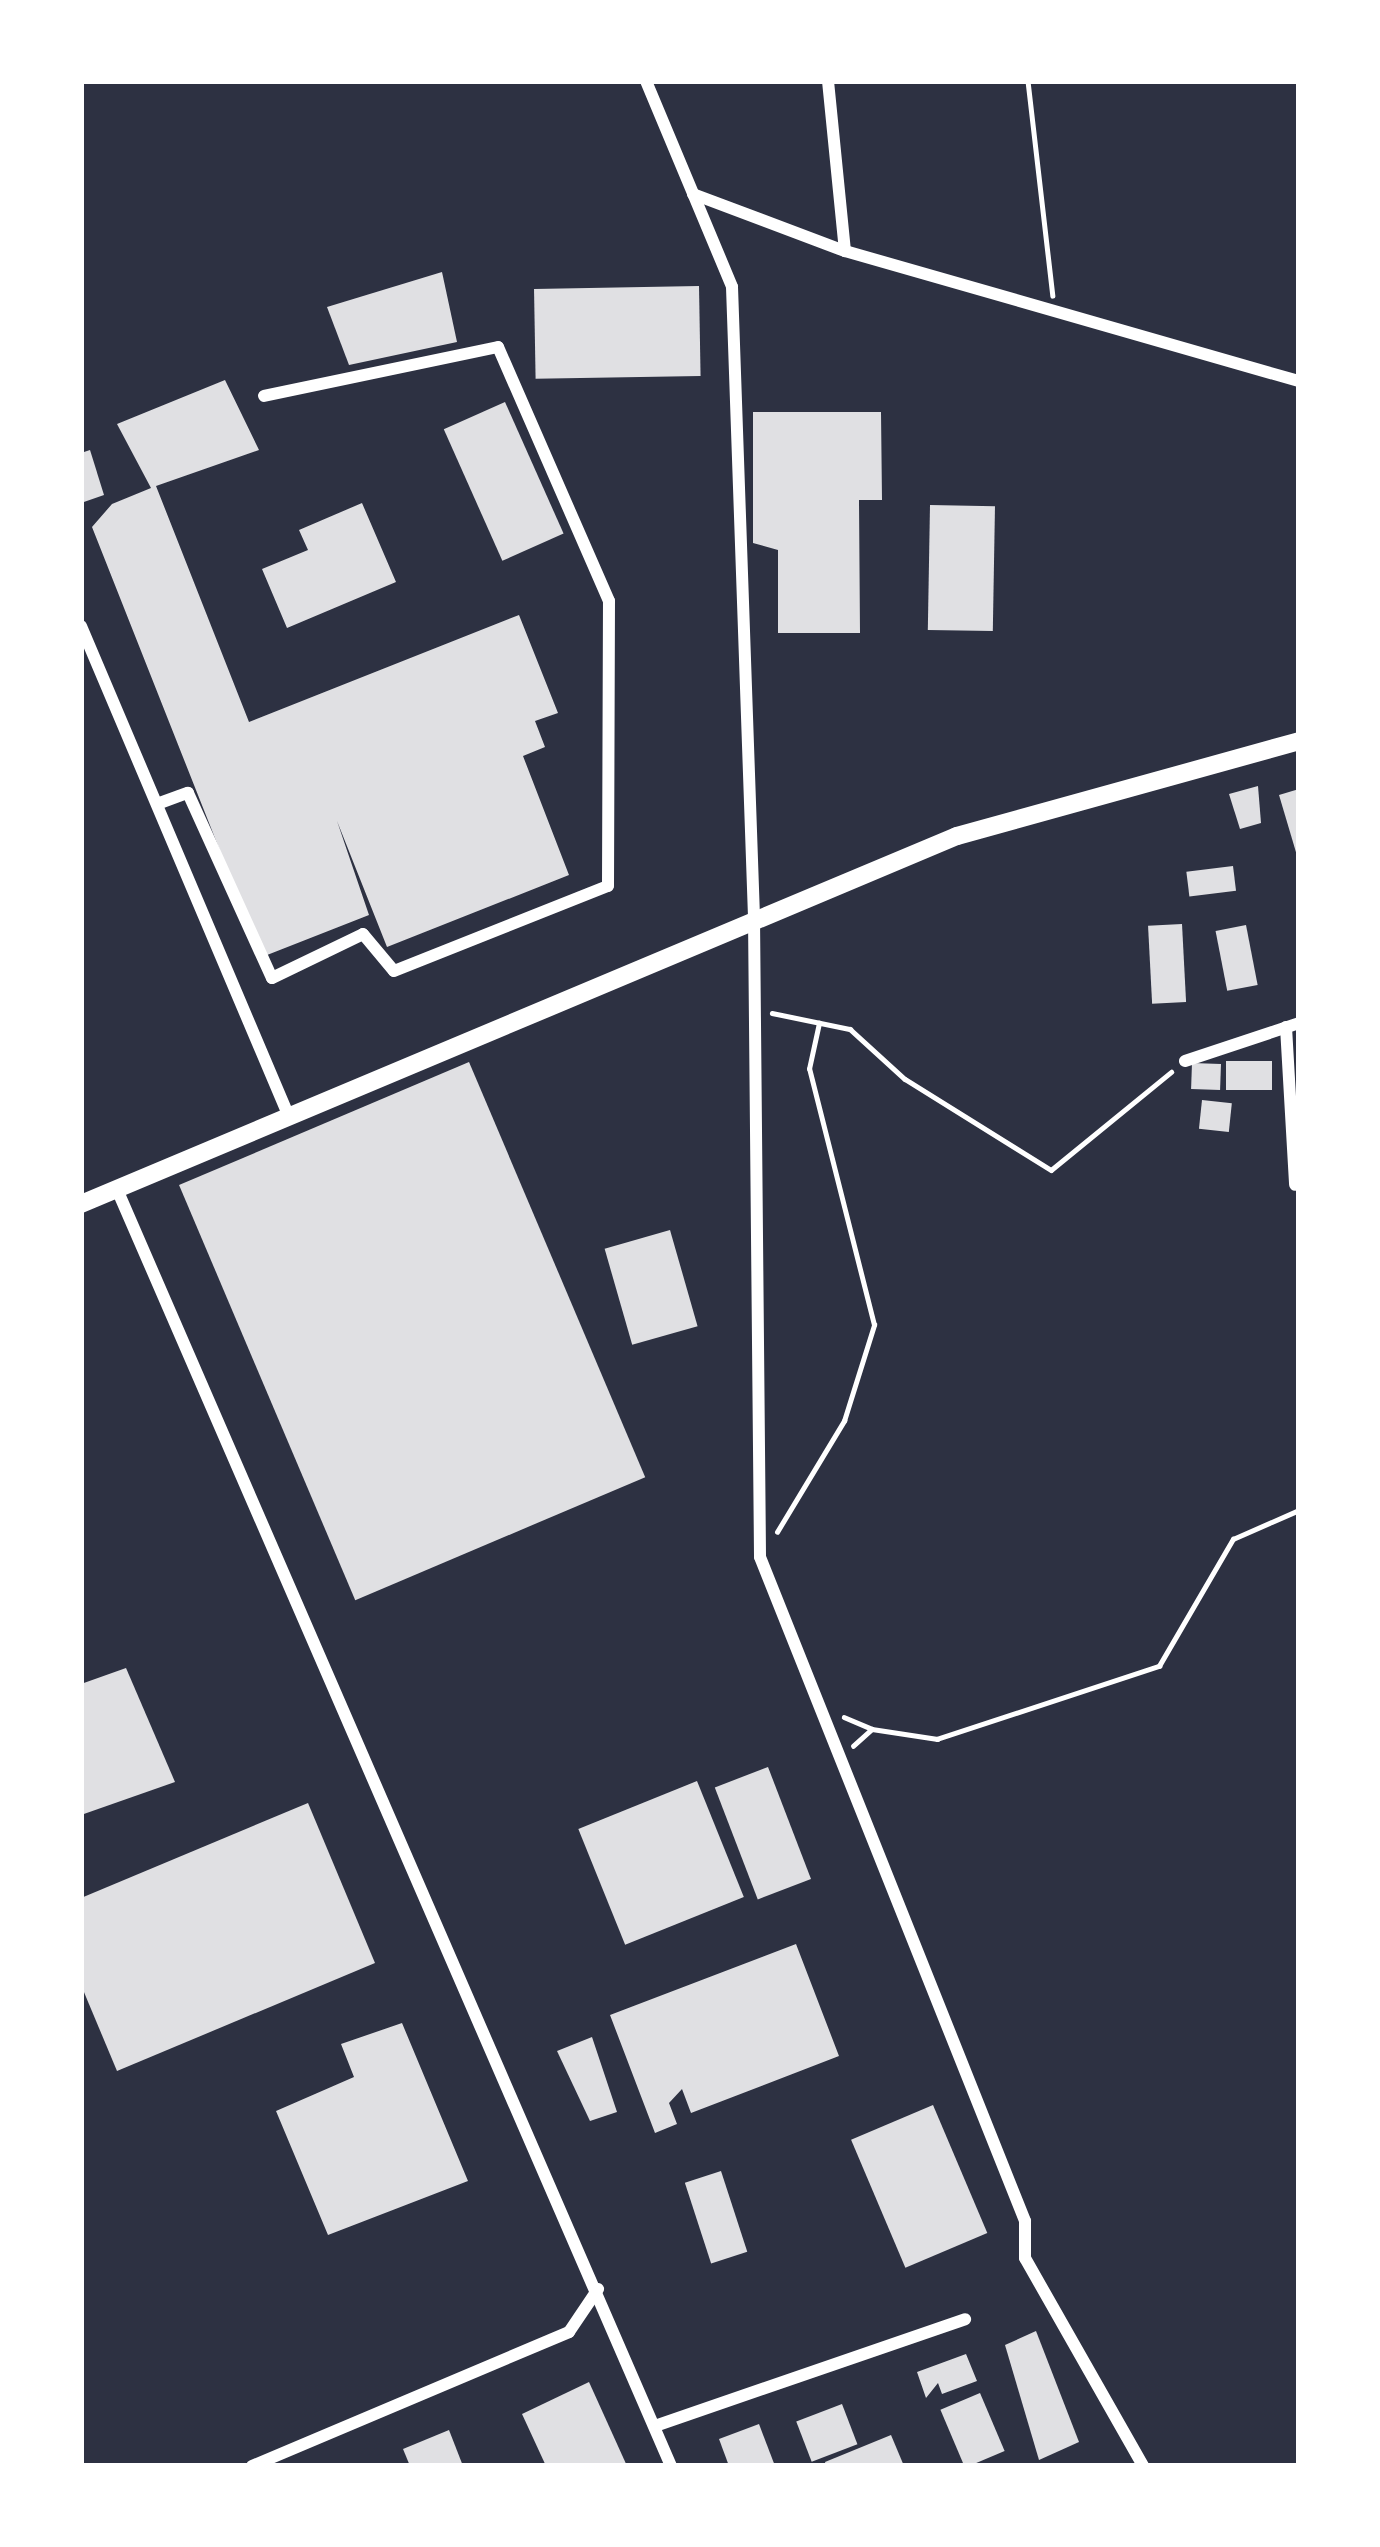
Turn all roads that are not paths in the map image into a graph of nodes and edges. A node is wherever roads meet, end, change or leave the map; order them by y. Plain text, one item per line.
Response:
1 (646, 81) edge
2 (828, 81) edge
3 (694, 194) junction
4 (845, 251) junction
5 (1299, 381) edge
6 (264, 396) dead end
7 (81, 626) edge
8 (1299, 741) edge
9 (157, 804) junction
10 (754, 918) junction
11 (1292, 1025) edge
12 (1185, 1060) road end
13 (287, 1112) junction
14 (1295, 1185) dead end
15 (116, 1186) junction
16 (81, 1204) edge
17 (598, 2289) junction
18 (965, 2320) dead end
19 (656, 2426) junction
20 (252, 2466) edge
21 (671, 2466) edge
22 (1142, 2466) edge

1 - 3 street
2 - 4 street
3 - 4 street
3 - 10 street
4 - 5 street
6 - 9 street
7 - 9 street
8 - 10 main road
9 - 13 street
10 - 13 main road
10 - 22 street
11 - 12 street
11 - 14 street
13 - 15 main road
15 - 16 main road
15 - 17 street
17 - 19 street
17 - 20 street
18 - 19 street
19 - 21 street

